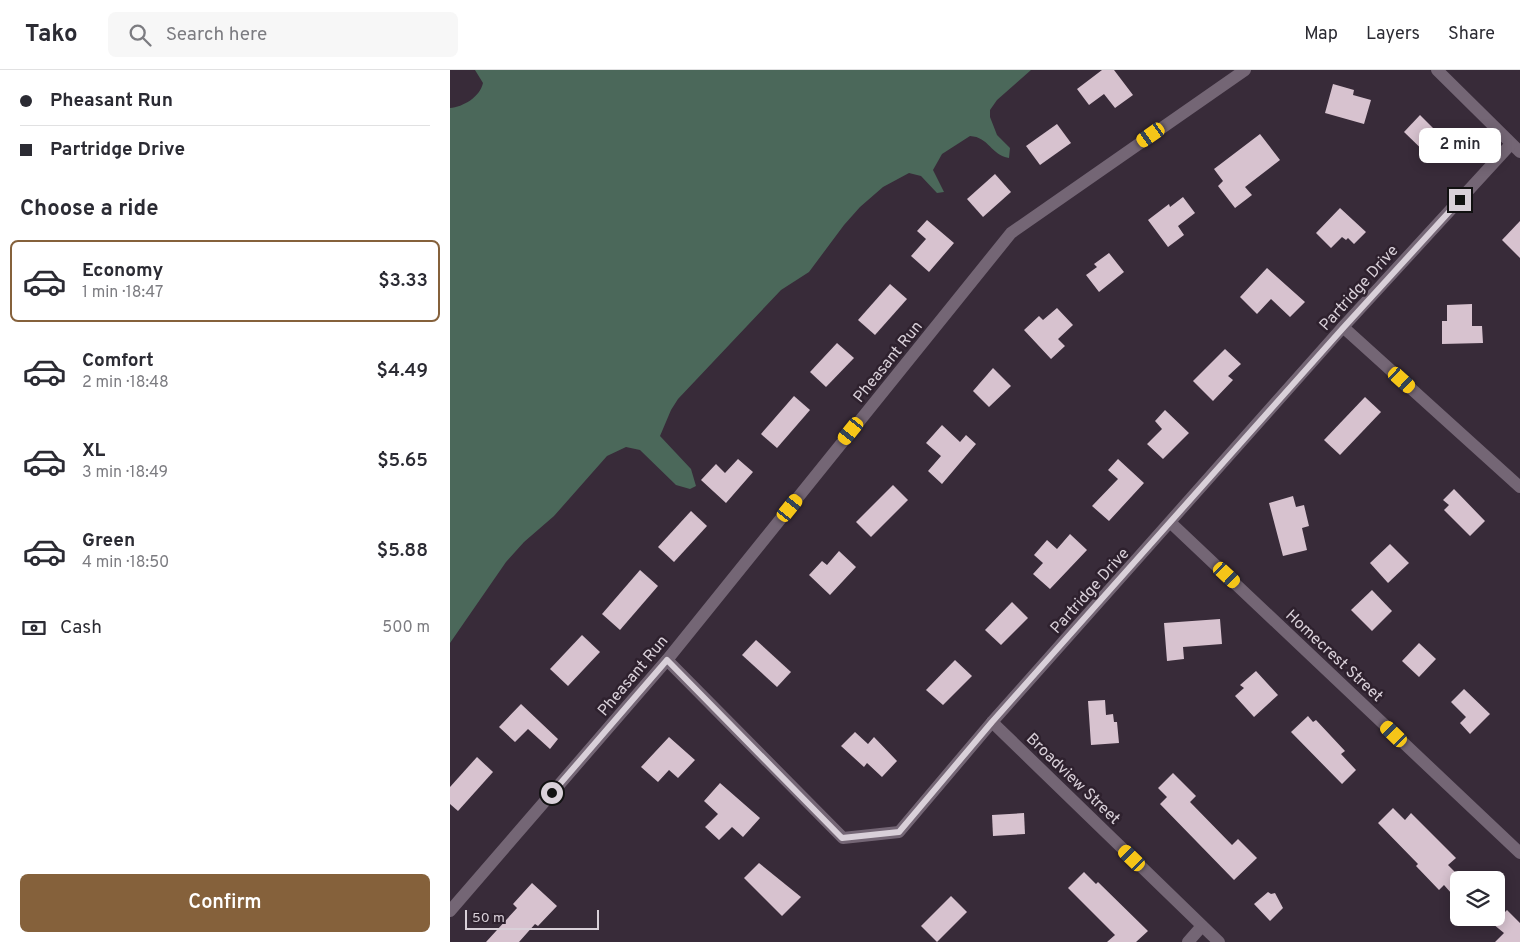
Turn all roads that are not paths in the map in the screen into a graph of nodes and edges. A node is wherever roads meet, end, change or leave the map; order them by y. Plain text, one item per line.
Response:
1 (1245, 70) edge
2 (1437, 70) edge
3 (1516, 148) edge
4 (1344, 327) junction
5 (1520, 487) edge
6 (1172, 522) junction
7 (667, 660) junction
8 (992, 722) junction
9 (1520, 853) edge
10 (450, 910) edge
11 (1202, 926) junction
12 (1188, 942) edge
13 (1219, 942) edge

1 - 7 street, Pheasant Run
2 - 3 street
3 - 4 street, Partridge Drive
4 - 5 street
4 - 6 street, Partridge Drive
6 - 8 street, Partridge Drive
6 - 9 street, Homecrest Street
7 - 8 street, Partridge Drive
7 - 10 street, Pheasant Run
8 - 11 street, Broadview Street
11 - 12 street
11 - 13 street, Broadview Street

